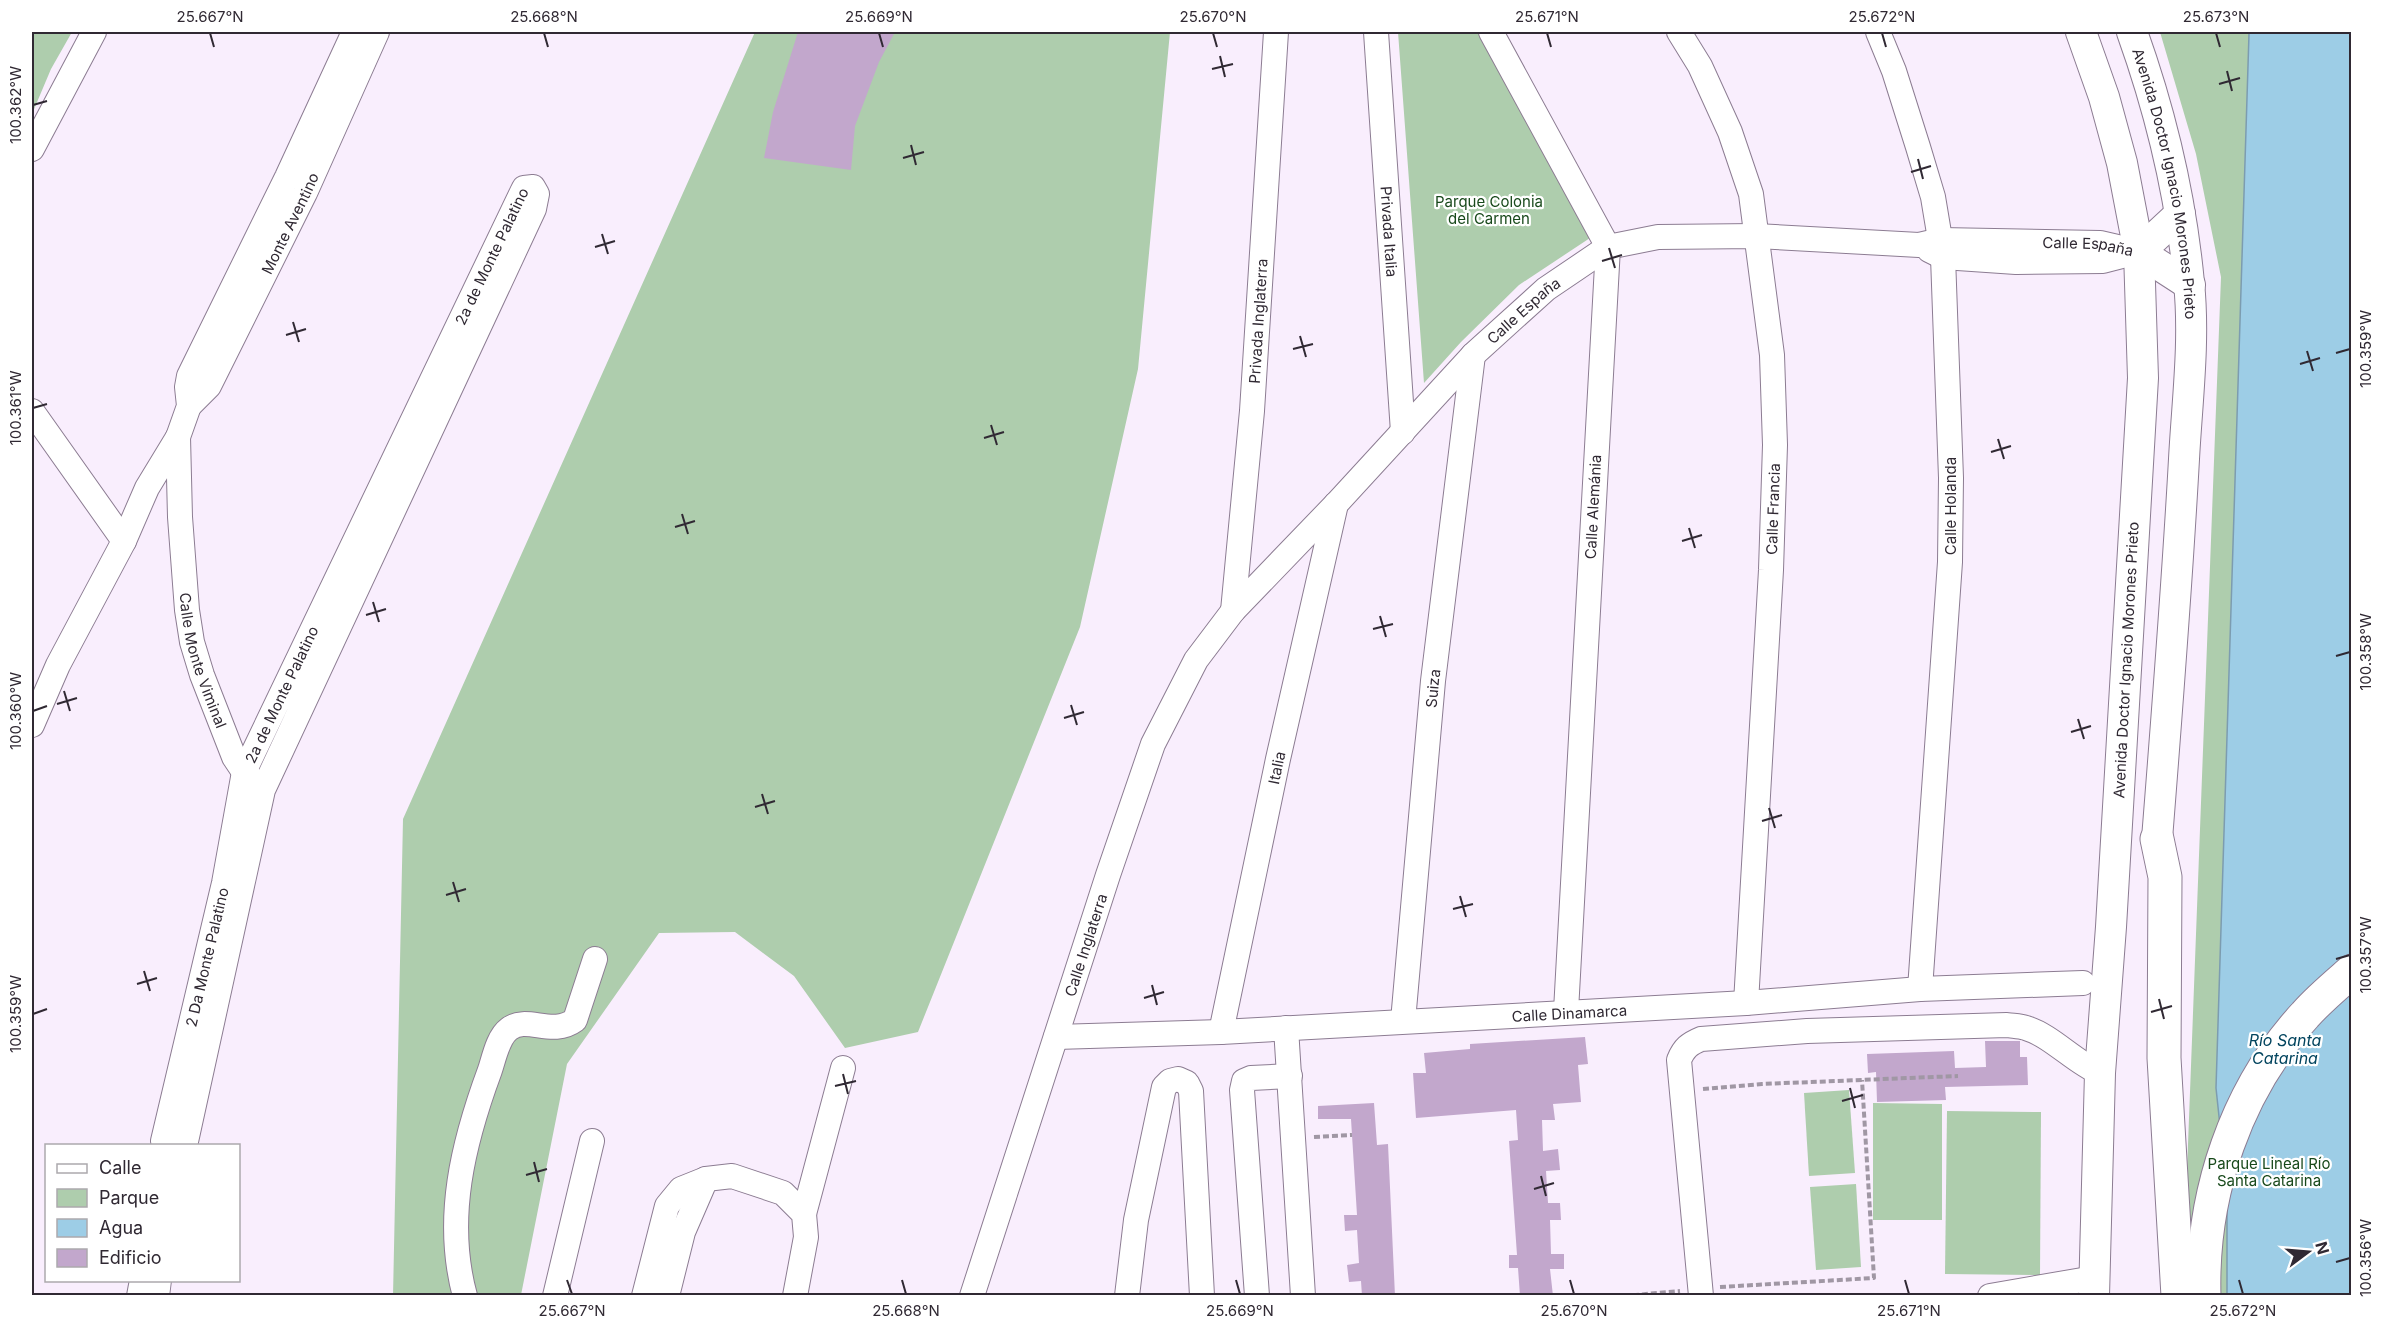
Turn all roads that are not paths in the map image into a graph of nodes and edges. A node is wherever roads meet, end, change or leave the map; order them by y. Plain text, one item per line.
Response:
1 (93, 32) edge
2 (354, 32) edge
3 (377, 32) edge
4 (1276, 32) edge
5 (1376, 32) edge
6 (1491, 32) edge
7 (1679, 32) edge
8 (1878, 32) edge
9 (2081, 32) edge
10 (2132, 32) edge
11 (32, 149) edge
12 (2180, 214) junction
13 (1756, 236) junction
14 (1608, 247) junction
15 (1934, 247) junction
16 (2139, 252) junction
17 (2190, 285) junction
18 (1473, 355) junction
19 (189, 406) junction
20 (32, 411) edge
21 (1403, 432) junction
22 (178, 437) junction
23 (147, 488) junction
24 (1337, 503) junction
25 (180, 517) junction
26 (124, 541) junction
27 (1233, 611) junction
28 (32, 725) edge
29 (244, 772) junction
30 (263, 790) junction
31 (2157, 839) joint
32 (595, 959) dead end
33 (2352, 971) edge
34 (2083, 984) dead end
35 (1920, 989) junction
36 (1746, 1003) junction
37 (1566, 1011) junction
38 (1403, 1021) junction
39 (1286, 1028) junction
40 (1221, 1032) junction
41 (1056, 1037) junction
42 (843, 1068) dead end
43 (2100, 1073) junction
44 (1290, 1076) junction
45 (592, 1141) dead end
46 (172, 1144) edge
47 (706, 1179) junction
48 (804, 1214) junction
49 (2094, 1287) edge
50 (2170, 1290) edge
51 (1701, 1292) edge
52 (465, 1296) edge
53 (555, 1296) edge
54 (644, 1296) edge
55 (667, 1296) edge
56 (795, 1296) edge
57 (972, 1296) edge
58 (1127, 1296) edge
59 (1202, 1296) edge
60 (1257, 1296) edge
61 (1303, 1296) edge
62 (1990, 1296) edge
63 (2205, 1296) edge

1 - 11 street
2 - 19 street, Monte Aventino
3 - 19 street, Monte Aventino
4 - 27 street, Privada Inglaterra
5 - 21 street, Privada Italia
6 - 14 street
7 - 13 street, Calle Francia
8 - 15 street, Calle Holanda
9 - 16 main road, Avenida Doctor Ignacio Morones Prieto
10 - 12 main road, Avenida Doctor Ignacio Morones Prieto
12 - 16 main road
12 - 17 main road, Avenida Doctor Ignacio Morones Prieto
13 - 14 street, Calle España
13 - 15 street, Calle España
13 - 36 street, Calle Francia
14 - 18 street, Calle España
14 - 37 street, Calle Alemánia
15 - 16 street, Calle España
15 - 35 street, Calle Holanda
16 - 17 main road
16 - 43 main road, Avenida Doctor Ignacio Morones Prieto
17 - 31 main road, Avenida Doctor Ignacio Morones Prieto
18 - 21 street, Calle España
18 - 38 street, Suiza
19 - 22 street, Monte Aventino
20 - 26 street
21 - 24 street, Calle España
22 - 23 street, Monte Aventino
22 - 25 street, Calle Monte Viminal
23 - 25 street, Calle Monte Viminal
23 - 26 street, Monte Aventino
24 - 27 street, Calle España
24 - 40 street, Italia
25 - 29 street, Calle Monte Viminal
26 - 28 street, Monte Aventino
27 - 41 street, Calle Inglaterra
29 - 30 street, Calle Monte Viminal
29 - 30 street, 2a de Monte Palatino
29 - 46 street, 2 Da Monte Palatino
30 - 46 street, 2 Da Monte Palatino
31 - 50 highway
32 - 52 street
33 - 63 highway
34 - 35 street, Calle Dinamarca
35 - 36 street, Calle Dinamarca
36 - 37 street, Calle Dinamarca
37 - 38 street, Calle Dinamarca
38 - 39 street, Calle Dinamarca
39 - 40 street, Calle Dinamarca
39 - 44 street
40 - 41 street, Calle Dinamarca
41 - 57 street, Calle Inglaterra
42 - 48 street
43 - 49 main road, Avenida Doctor Ignacio Morones Prieto
43 - 51 street
44 - 60 street
44 - 61 street
45 - 53 street
47 - 48 street
47 - 54 street
47 - 55 street
48 - 56 street
49 - 62 street
58 - 59 street

